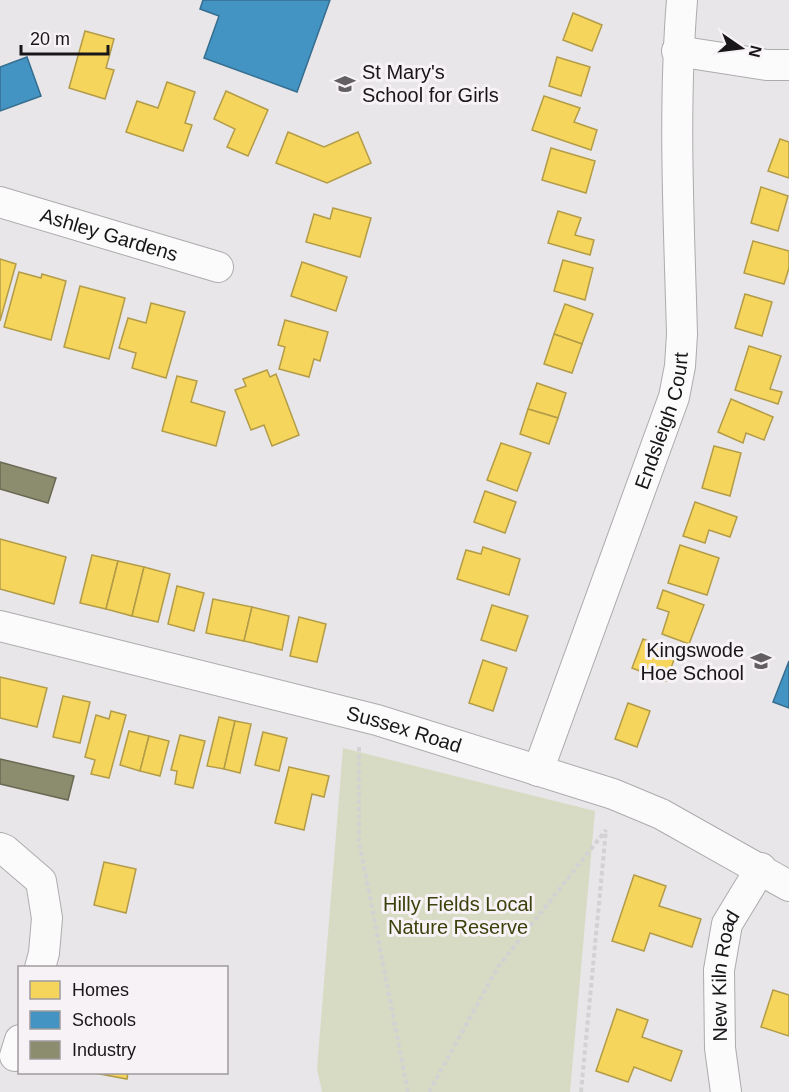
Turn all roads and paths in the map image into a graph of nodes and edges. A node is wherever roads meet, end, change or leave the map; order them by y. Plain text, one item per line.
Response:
1 (682, 0) edge
2 (678, 51) junction
3 (789, 65) edge
4 (0, 202) edge
5 (218, 267) dead end
6 (0, 626) edge
7 (360, 716) junction
8 (538, 771) junction
9 (613, 794) junction
10 (606, 830) junction
11 (0, 848) edge
12 (761, 868) junction
13 (789, 886) edge
14 (41, 966) edge
15 (408, 1092) edge
16 (429, 1092) edge
17 (581, 1092) edge
18 (726, 1092) edge

1 - 2 street, Endsleigh Court
2 - 3 street
2 - 8 street, Endsleigh Court
4 - 5 street, Ashley Gardens
6 - 7 street, Sussex Road
7 - 8 street, Sussex Road
7 - 15 path
8 - 9 street, Sussex Road
9 - 10 path
9 - 12 street, Sussex Road
10 - 16 path
10 - 17 path
11 - 14 street
12 - 13 street, Sussex Road
12 - 18 street, New Kiln Road

